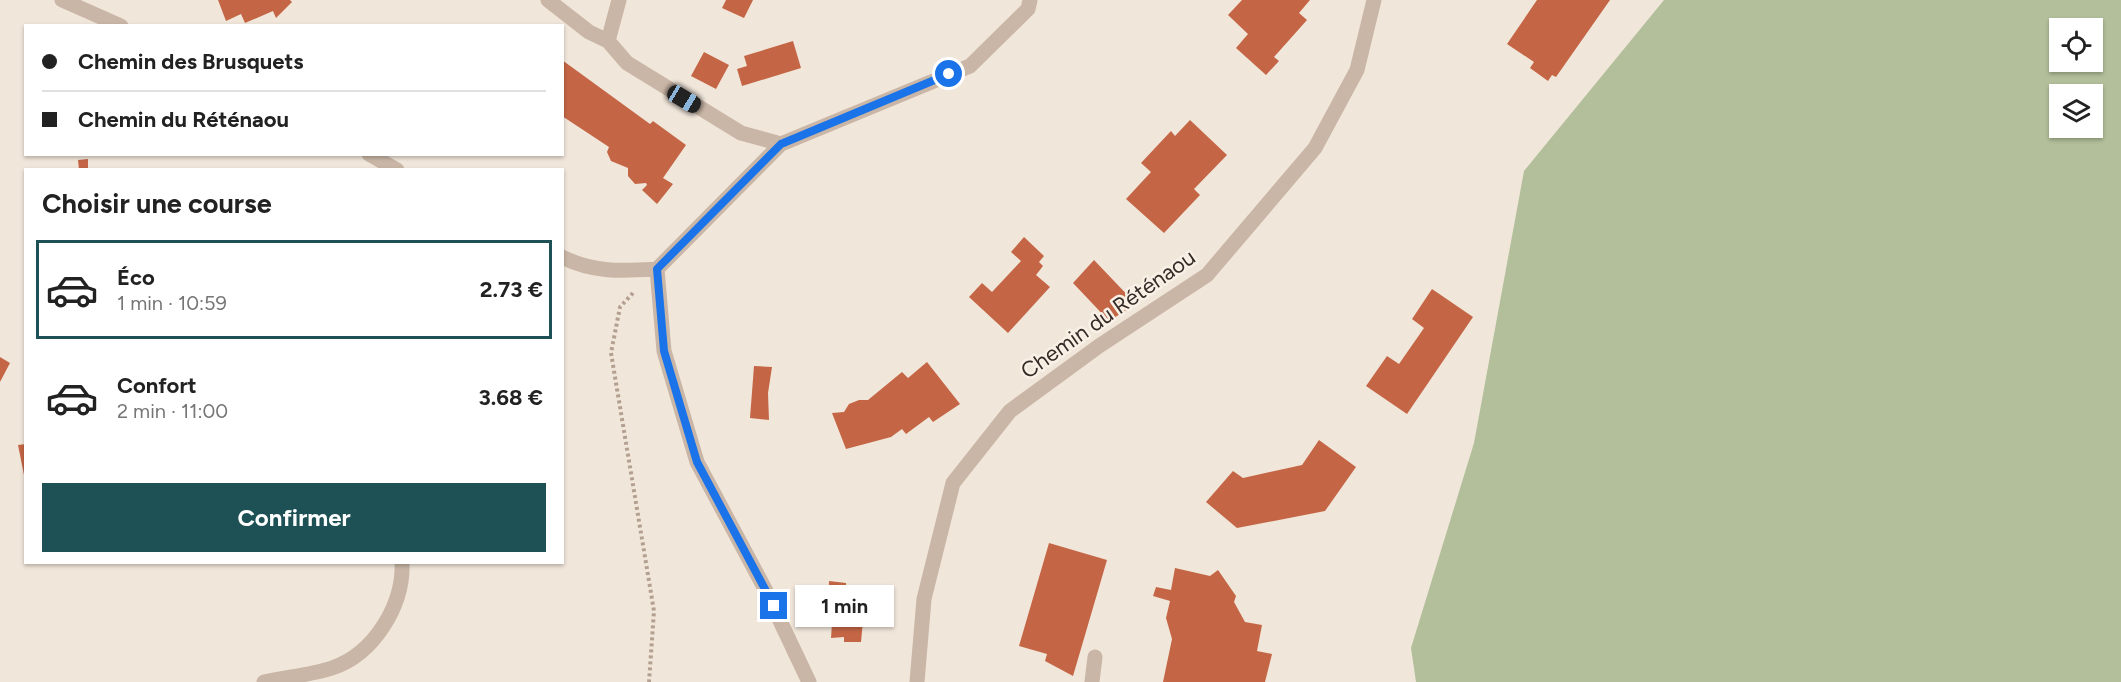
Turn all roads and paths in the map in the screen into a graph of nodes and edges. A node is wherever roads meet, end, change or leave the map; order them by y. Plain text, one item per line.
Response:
1 (62, 0) edge
2 (548, 0) edge
3 (619, 0) edge
4 (1030, 0) edge
5 (1374, 0) edge
6 (116, 24) edge
7 (608, 41) junction
8 (781, 144) junction
9 (372, 156) edge
10 (394, 168) edge
11 (564, 258) edge
12 (657, 269) junction
13 (402, 564) edge
14 (1095, 657) dead end
15 (264, 682) edge
16 (649, 682) edge
17 (809, 682) edge
18 (917, 682) edge
19 (1092, 682) edge

1 - 6 street
2 - 7 street
3 - 7 street
4 - 8 street
5 - 18 street, Chemin du Réténaou
7 - 8 street
8 - 12 street
9 - 10 street
11 - 12 street
12 - 16 path
12 - 17 street
13 - 15 street
14 - 19 street

